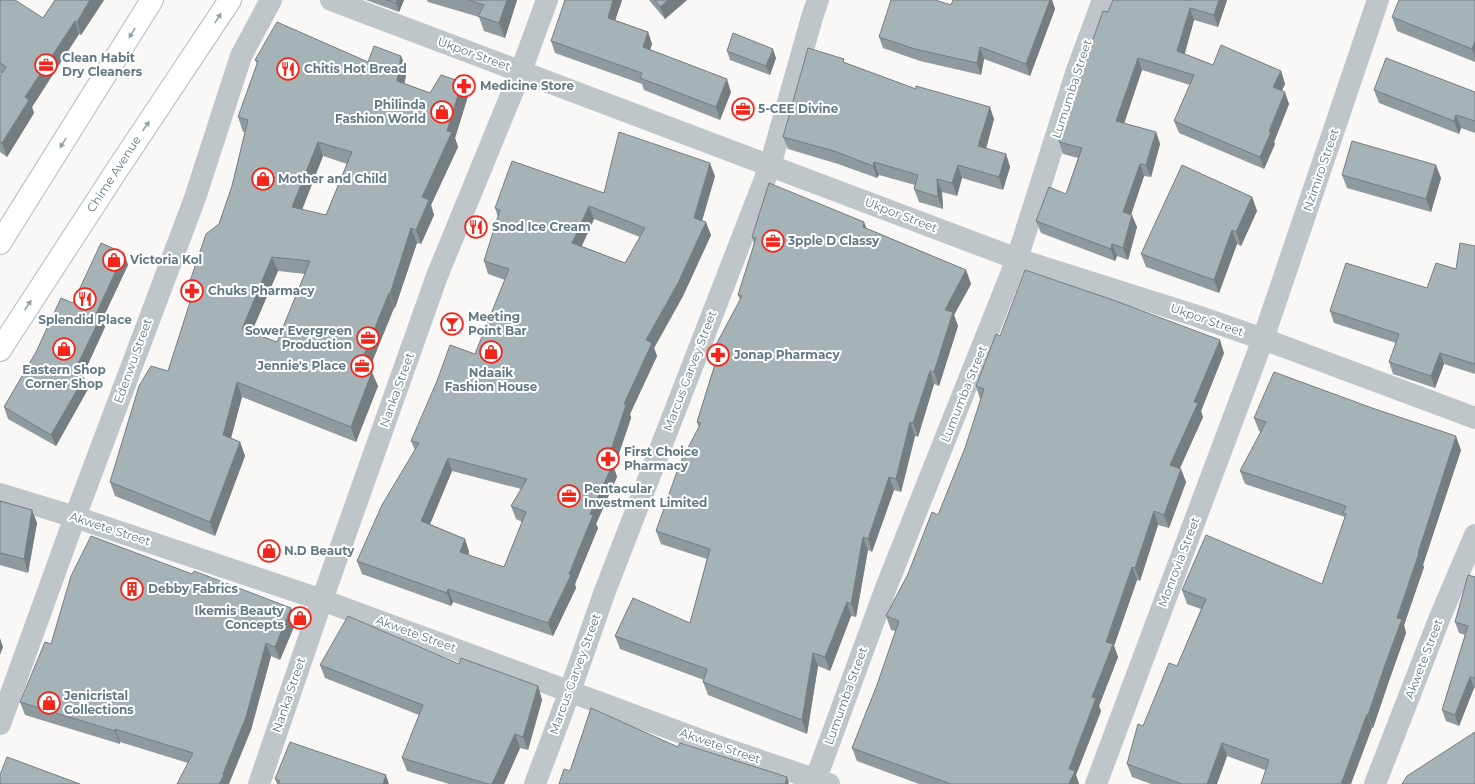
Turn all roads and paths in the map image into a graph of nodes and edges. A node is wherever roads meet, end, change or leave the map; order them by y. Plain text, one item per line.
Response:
1 (152, 0) edge
2 (230, 0) edge
3 (271, 0) edge
4 (331, 0) edge
5 (547, 0) edge
6 (818, 0) edge
7 (1103, 0) edge
8 (1378, 0) edge
9 (521, 71) junction
10 (770, 166) junction
11 (0, 243) edge
12 (1017, 259) junction
13 (6, 328) edge
14 (1263, 339) junction
15 (0, 350) edge
16 (1475, 418) edge
17 (0, 494) edge
18 (75, 517) junction
19 (1475, 535) edge
20 (322, 600) junction
21 (570, 691) junction
22 (0, 724) edge
23 (819, 782) edge
24 (258, 784) edge
25 (535, 784) edge
26 (1096, 784) edge
27 (1375, 784) edge

1 -> 11 main road
13 -> 2 main road, Chime Avenue
3 - 18 street, Edenwu Street
4 - 9 street, Ukpor Street
5 - 9 street, Nanka Street
6 - 10 street, Marcus Garvey Street
7 - 12 street, Lumumba Street
8 - 14 street, Nzimiro Street
9 - 10 street, Ukpor Street
9 - 20 street, Nanka Street
10 - 12 street, Ukpor Street
10 - 21 street, Marcus Garvey Street
12 - 14 street, Ukpor Street
12 - 23 street, Lumumba Street
13 - 15 main road, Chime Avenue
14 - 16 street, Ukpor Street
14 - 26 street, Monrovia Street
17 - 18 street, Akwete Street
18 - 20 street, Akwete Street
18 - 22 street, Edenwu Street
19 - 27 street, Akwete Street
20 - 21 street, Akwete Street
20 - 24 street, Nanka Street
21 - 23 street, Akwete Street
21 - 25 street, Marcus Garvey Street

